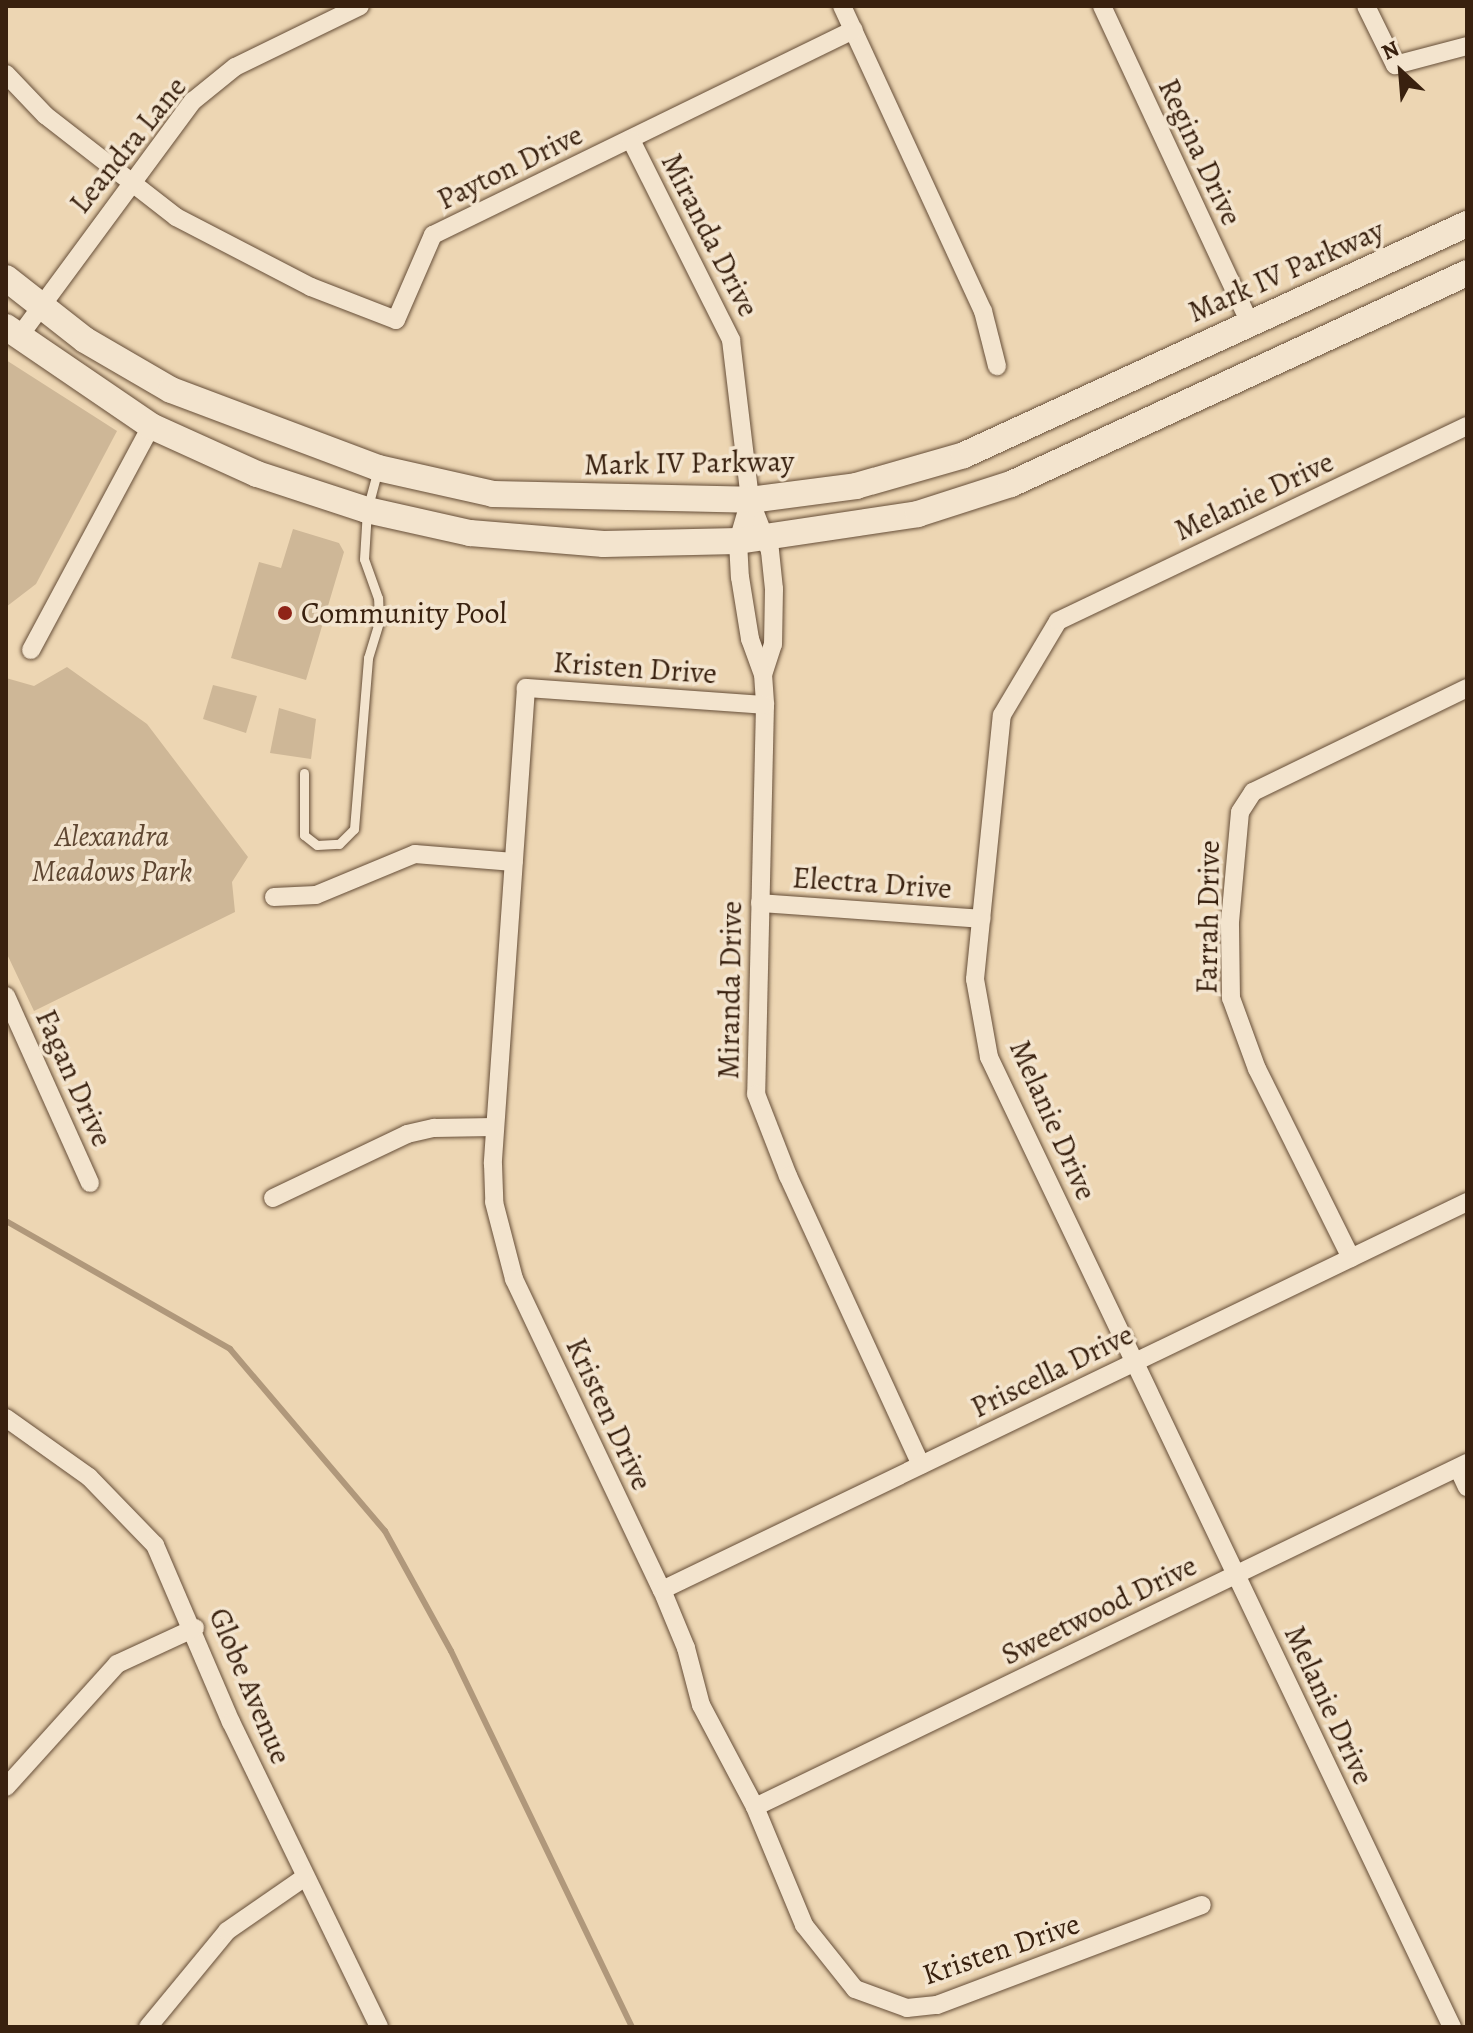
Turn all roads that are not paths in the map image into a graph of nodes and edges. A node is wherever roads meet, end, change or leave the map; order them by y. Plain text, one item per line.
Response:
1 (360, 6) edge
2 (842, 6) edge
3 (1102, 6) edge
4 (1366, 6) edge
5 (854, 30) junction
6 (1467, 46) edge
7 (6, 74) edge
8 (631, 140) junction
9 (129, 184) junction
10 (1467, 224) edge
11 (1467, 273) edge
12 (6, 278) edge
13 (40, 306) junction
14 (1249, 321) junction
15 (12, 333) edge
16 (997, 366) dead end
17 (151, 426) junction
18 (1467, 426) edge
19 (378, 468) junction
20 (750, 500) junction
21 (367, 510) junction
22 (765, 540) junction
23 (738, 541) junction
24 (31, 650) dead end
25 (763, 674) junction
26 (1467, 688) edge
27 (765, 705) junction
28 (304, 773) dead end
29 (514, 862) junction
30 (274, 897) dead end
31 (760, 903) junction
32 (981, 919) junction
33 (6, 996) edge
34 (494, 1127) junction
35 (90, 1183) dead end
36 (273, 1198) dead end
37 (1467, 1202) edge
38 (1351, 1258) junction
39 (1135, 1362) junction
40 (6, 1418) edge
41 (921, 1465) junction
42 (1462, 1466) edge
43 (1467, 1487) edge
44 (1236, 1575) junction
45 (662, 1590) junction
46 (195, 1628) junction
47 (6, 1787) edge
48 (755, 1807) junction
49 (305, 1877) junction
50 (1202, 1905) dead end
51 (907, 2008) junction
52 (148, 2027) edge
53 (379, 2027) edge
54 (906, 2027) edge
55 (1452, 2027) edge

1 - 9 street, Leandra Lane
2 - 5 street
3 - 14 street, Regina Drive
4 - 6 street
5 - 8 street, Payton Drive
5 - 16 street
7 - 9 street, Payton Drive
8 - 9 street, Payton Drive
8 - 20 street, Miranda Drive
9 - 13 street, Leandra Lane
10 - 14 main road, Mark IV Parkway
11 - 22 main road
12 - 13 main road, Mark IV Parkway
13 - 15 street, Leandra Lane
13 - 19 main road, Mark IV Parkway
14 - 20 main road, Mark IV Parkway
15 - 17 main road
17 - 21 main road
17 - 24 street
18 - 32 street, Melanie Drive
19 - 20 main road, Mark IV Parkway
19 - 21 lane
20 - 22 street, Miranda Drive
20 - 23 street, Miranda Drive
21 - 23 main road
21 - 28 lane
22 - 23 main road
22 - 25 street, Miranda Drive
23 - 25 street, Miranda Drive
25 - 27 street, Miranda Drive
26 - 38 street, Farrah Drive
27 - 29 street, Kristen Drive
27 - 31 street, Miranda Drive
29 - 30 street
29 - 34 street, Kristen Drive
31 - 32 street, Electra Drive
31 - 41 street, Miranda Drive
32 - 39 street, Melanie Drive
33 - 35 street, Fagan Drive
34 - 36 street
34 - 45 street, Kristen Drive
37 - 38 street, Priscella Drive
38 - 39 street, Priscella Drive
39 - 41 street, Priscella Drive
39 - 44 street, Melanie Drive
40 - 46 street, Globe Avenue
41 - 45 street, Priscella Drive
42 - 43 street
42 - 44 street, Sweetwood Drive
44 - 48 street, Sweetwood Drive
44 - 55 street, Melanie Drive
45 - 48 street, Kristen Drive
46 - 47 street
46 - 49 street, Globe Avenue
48 - 51 street, Kristen Drive
49 - 52 street
49 - 53 street, Globe Avenue
50 - 51 street, Kristen Drive
51 - 54 street

